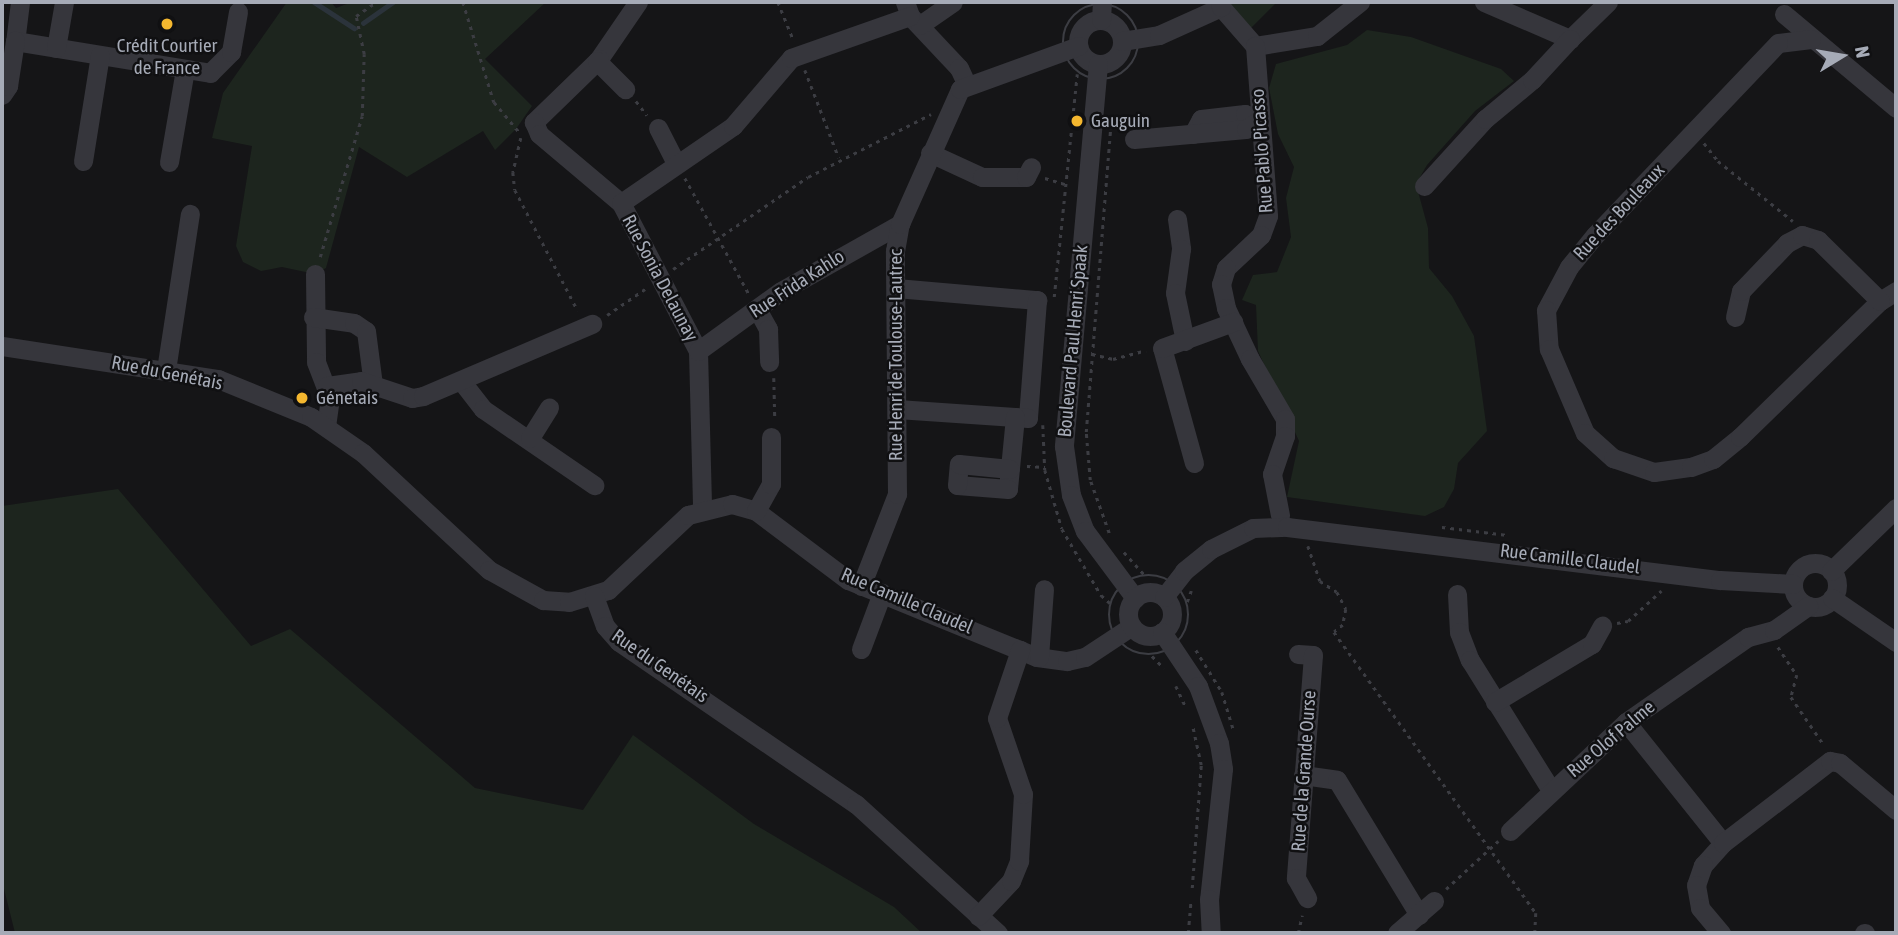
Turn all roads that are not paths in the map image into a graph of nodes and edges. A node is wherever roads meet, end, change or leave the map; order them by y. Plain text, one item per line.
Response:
1 (64, 2) edge
2 (638, 2) edge
3 (953, 2) edge
4 (1360, 2) edge
5 (1484, 2) edge
6 (1608, 2) edge
7 (1220, 4) edge
8 (1094, 7) edge
9 (13, 10) edge
10 (238, 12) dead end
11 (911, 14) edge
12 (1784, 14) dead end
13 (1570, 39) junction
14 (1811, 39) junction
15 (1131, 40) junction
16 (15, 41) junction
17 (1255, 46) junction
18 (56, 48) junction
19 (1071, 48) junction
20 (100, 55) junction
21 (597, 61) junction
22 (185, 69) junction
23 (1099, 77) junction
24 (967, 85) junction
25 (625, 89) road end
26 (2, 96) edge
27 (1896, 108) edge
28 (1259, 121) junction
29 (658, 128) road end
30 (1134, 139) dead end
31 (930, 153) junction
32 (83, 161) dead end
33 (169, 162) dead end
34 (676, 163) junction
35 (1030, 170) road end
36 (1424, 187) dead end
37 (621, 203) junction
38 (190, 214) dead end
39 (1177, 219) dead end
40 (900, 224) junction
41 (315, 274) road end
42 (896, 288) junction
43 (1888, 296) edge
44 (757, 309) junction
45 (313, 317) junction
46 (1735, 317) dead end
47 (1233, 323) junction
48 (589, 325) road end
49 (1185, 341) junction
50 (2, 346) edge
51 (698, 351) junction
52 (769, 362) road end
53 (166, 370) junction
54 (462, 382) junction
55 (373, 385) junction
56 (327, 386) junction
57 (550, 407) dead end
58 (897, 409) junction
59 (1015, 417) junction
60 (326, 425) junction
61 (771, 437) road end
62 (530, 438) junction
63 (1194, 463) dead end
64 (1010, 469) dead end
65 (594, 485) dead end
66 (1896, 508) edge
67 (702, 509) junction
68 (756, 511) junction
69 (1280, 515) junction
70 (1254, 528) junction
71 (1346, 531) junction
72 (1831, 571) junction
73 (1793, 584) junction
74 (1144, 585) junction
75 (861, 586) junction
76 (1044, 589) dead end
77 (881, 593) junction
78 (1457, 594) dead end
79 (594, 596) junction
80 (1832, 598) junction
81 (1808, 606) junction
82 (1132, 626) junction
83 (1602, 626) road end
84 (1168, 640) junction
85 (1896, 642) edge
86 (861, 649) dead end
87 (1020, 650) junction
88 (1298, 654) dead end
89 (1039, 657) junction
90 (1495, 702) junction
91 (1626, 722) junction
92 (1303, 775) junction
93 (1550, 790) junction
94 (1896, 810) edge
95 (1510, 831) road end
96 (1723, 843) junction
97 (1307, 898) dead end
98 (1209, 900) junction
99 (1434, 901) road end
100 (1419, 915) junction
101 (978, 916) junction
102 (998, 933) edge
103 (1200, 933) edge
104 (1211, 933) edge
105 (1397, 933) edge
106 (1721, 933) edge

1 - 18 street
2 - 21 street
3 - 11 street
4 - 17 street
5 - 13 street
6 - 13 street
7 - 15 street
7 - 17 street
8 - 15 street
8 - 19 street
9 - 16 street
10 - 22 street
11 - 24 street
11 - 34 street
12 - 14 street
13 - 36 street
14 - 27 street
14 - 43 street, Rue des Bouleaux
15 - 23 street
16 - 18 street
16 - 26 street
17 - 28 street, Rue Pablo Picasso
18 - 20 street
19 - 23 street
19 - 24 street, Rue Henri de Toulouse-Lautrec
20 - 22 street
20 - 32 street
21 - 25 street
21 - 37 street, Rue Sonia Delaunay
22 - 33 street
23 - 74 street, Boulevard Paul Henri Spaak
24 - 31 street, Rue Henri de Toulouse-Lautrec
28 - 30 street
28 - 47 street, Rue Pablo Picasso
29 - 34 street
31 - 35 street
31 - 40 street, Rue Henri de Toulouse-Lautrec
34 - 37 street
37 - 51 street, Rue Sonia Delaunay
38 - 53 street
39 - 49 street
40 - 42 street, Rue Henri de Toulouse-Lautrec
40 - 44 street, Rue Frida Kahlo
41 - 45 street
42 - 58 street, Rue Henri de Toulouse-Lautrec
42 - 59 street
43 - 46 street
44 - 51 street, Rue Frida Kahlo
44 - 52 street
45 - 55 street
45 - 56 street
47 - 49 street
47 - 69 street, Rue Pablo Picasso
48 - 54 street
49 - 63 street
50 - 53 street, Rue du Genétais
51 - 67 street, Rue Sonia Delaunay
53 - 60 street, Rue du Genétais
54 - 55 street
54 - 62 street
55 - 56 street
56 - 60 street
57 - 62 street
58 - 59 street
58 - 75 street, Rue Henri de Toulouse-Lautrec
59 - 64 street
60 - 79 street, Rue du Genétais
61 - 68 street
62 - 65 street
66 - 72 street
67 - 68 street, Rue Camille Claudel
67 - 79 street, Rue Camille Claudel
68 - 75 street, Rue Camille Claudel
69 - 70 street, Rue Camille Claudel
69 - 71 street, Rue Camille Claudel
70 - 71 street, Rue Camille Claudel
70 - 74 street, Rue Camille Claudel
71 - 73 street, Rue Camille Claudel
72 - 73 street
72 - 80 street
73 - 81 street
74 - 82 street
74 - 84 street
75 - 77 street, Rue Camille Claudel
76 - 89 street
77 - 86 street
77 - 87 street, Rue Camille Claudel
78 - 90 street
79 - 101 street, Rue du Genétais
80 - 81 street
80 - 85 street
81 - 91 street, Rue Olof Palme
82 - 84 street
82 - 89 street, Rue Camille Claudel
83 - 90 street
84 - 98 street
87 - 89 street, Rue Camille Claudel
87 - 101 street
88 - 92 street, Rue de la Grande Ourse
90 - 93 street
91 - 93 street, Rue Olof Palme
91 - 96 street
92 - 97 street, Rue de la Grande Ourse
92 - 100 street
93 - 95 street, Rue Olof Palme
94 - 96 street
96 - 106 street
98 - 103 street
98 - 104 street
99 - 100 street
100 - 105 street
101 - 102 street, Rue du Genétais

